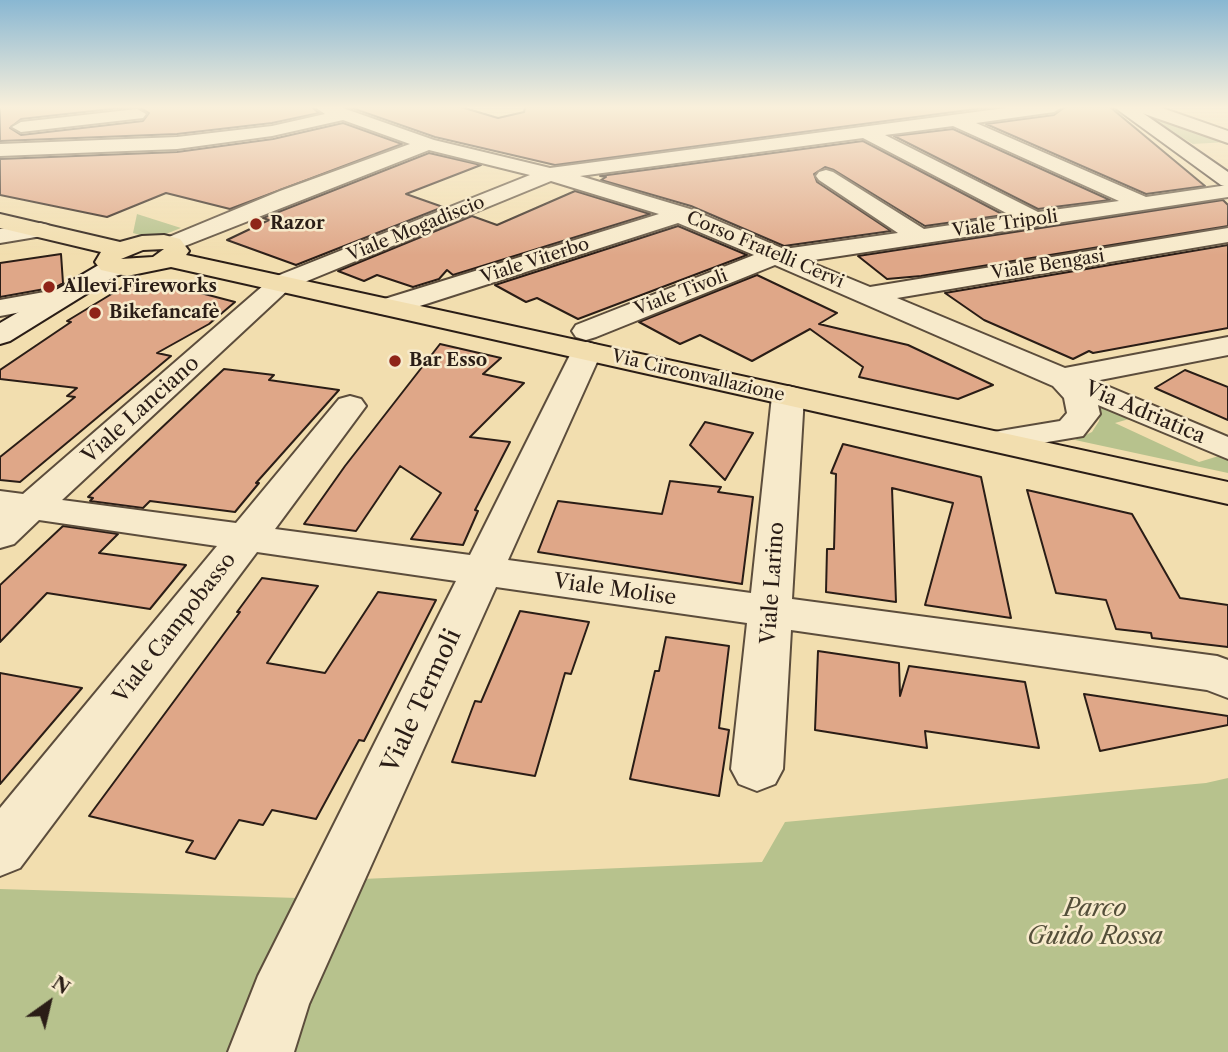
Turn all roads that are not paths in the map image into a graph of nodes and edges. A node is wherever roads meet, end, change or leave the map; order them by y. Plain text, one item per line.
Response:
1 (395, 156) edge
2 (477, 156) edge
3 (684, 156) edge
4 (912, 156) edge
5 (1036, 156) edge
6 (1191, 156) edge
7 (550, 174) junction
8 (826, 176) dead end
9 (1228, 181) edge
10 (1228, 191) edge
11 (1144, 204) junction
12 (682, 214) junction
13 (1035, 220) junction
14 (0, 221) edge
15 (40, 230) junction
16 (1228, 235) edge
17 (0, 236) edge
18 (920, 237) junction
19 (170, 252) junction
20 (780, 256) junction
21 (119, 258) junction
22 (281, 284) junction
23 (868, 295) junction
24 (61, 297) junction
25 (388, 307) junction
26 (0, 308) edge
27 (0, 335) edge
28 (586, 341) junction
29 (1228, 346) edge
30 (1063, 378) junction
31 (788, 396) junction
32 (350, 407) dead end
33 (994, 441) junction
34 (1228, 449) edge
35 (1228, 493) edge
36 (16, 505) edge
37 (0, 535) edge
38 (246, 538) junction
39 (483, 571) junction
40 (771, 612) junction
41 (1228, 680) edge
42 (757, 769) dead end
43 (0, 850) edge
44 (261, 1052) edge

1 - 19 street
2 - 7 street, Corso Fratelli Cervi
3 - 7 street
4 - 13 street
5 - 11 street
6 - 9 street
7 - 12 street, Corso Fratelli Cervi
7 - 22 street, Viale Mogadiscio
8 - 18 street
10 - 11 street, Viale Tripoli
11 - 13 street, Viale Tripoli
12 - 20 street, Corso Fratelli Cervi
12 - 25 street, Viale Viterbo
13 - 18 street, Viale Tripoli
14 - 15 main road
15 - 17 street
15 - 21 main road
16 - 23 street, Viale Bengasi
18 - 20 street, Viale Tripoli
19 - 21 main road, Via Circonvallazione
19 - 22 main road, Via Circonvallazione
20 - 23 street, Corso Fratelli Cervi
20 - 28 street, Viale Tivoli
21 - 24 street
22 - 25 main road, Via Circonvallazione
22 - 36 street, Viale Lanciano
23 - 30 street, Corso Fratelli Cervi
24 - 26 street
24 - 27 street
25 - 28 main road, Via Circonvallazione
28 - 31 main road, Via Circonvallazione
28 - 39 street, Viale Termoli
29 - 30 street
30 - 33 street
30 - 34 street, Via Adriatica
31 - 33 main road, Via Circonvallazione
31 - 40 street, Viale Larino
32 - 38 street, Viale Campobasso
33 - 35 main road, Via Circonvallazione
36 - 37 street, Viale Lanciano
36 - 38 street, Viale Molise
38 - 39 street, Viale Molise
38 - 43 street, Viale Campobasso
39 - 40 street, Viale Molise
39 - 44 street, Viale Termoli
40 - 41 street, Viale Molise
40 - 42 street, Viale Larino

